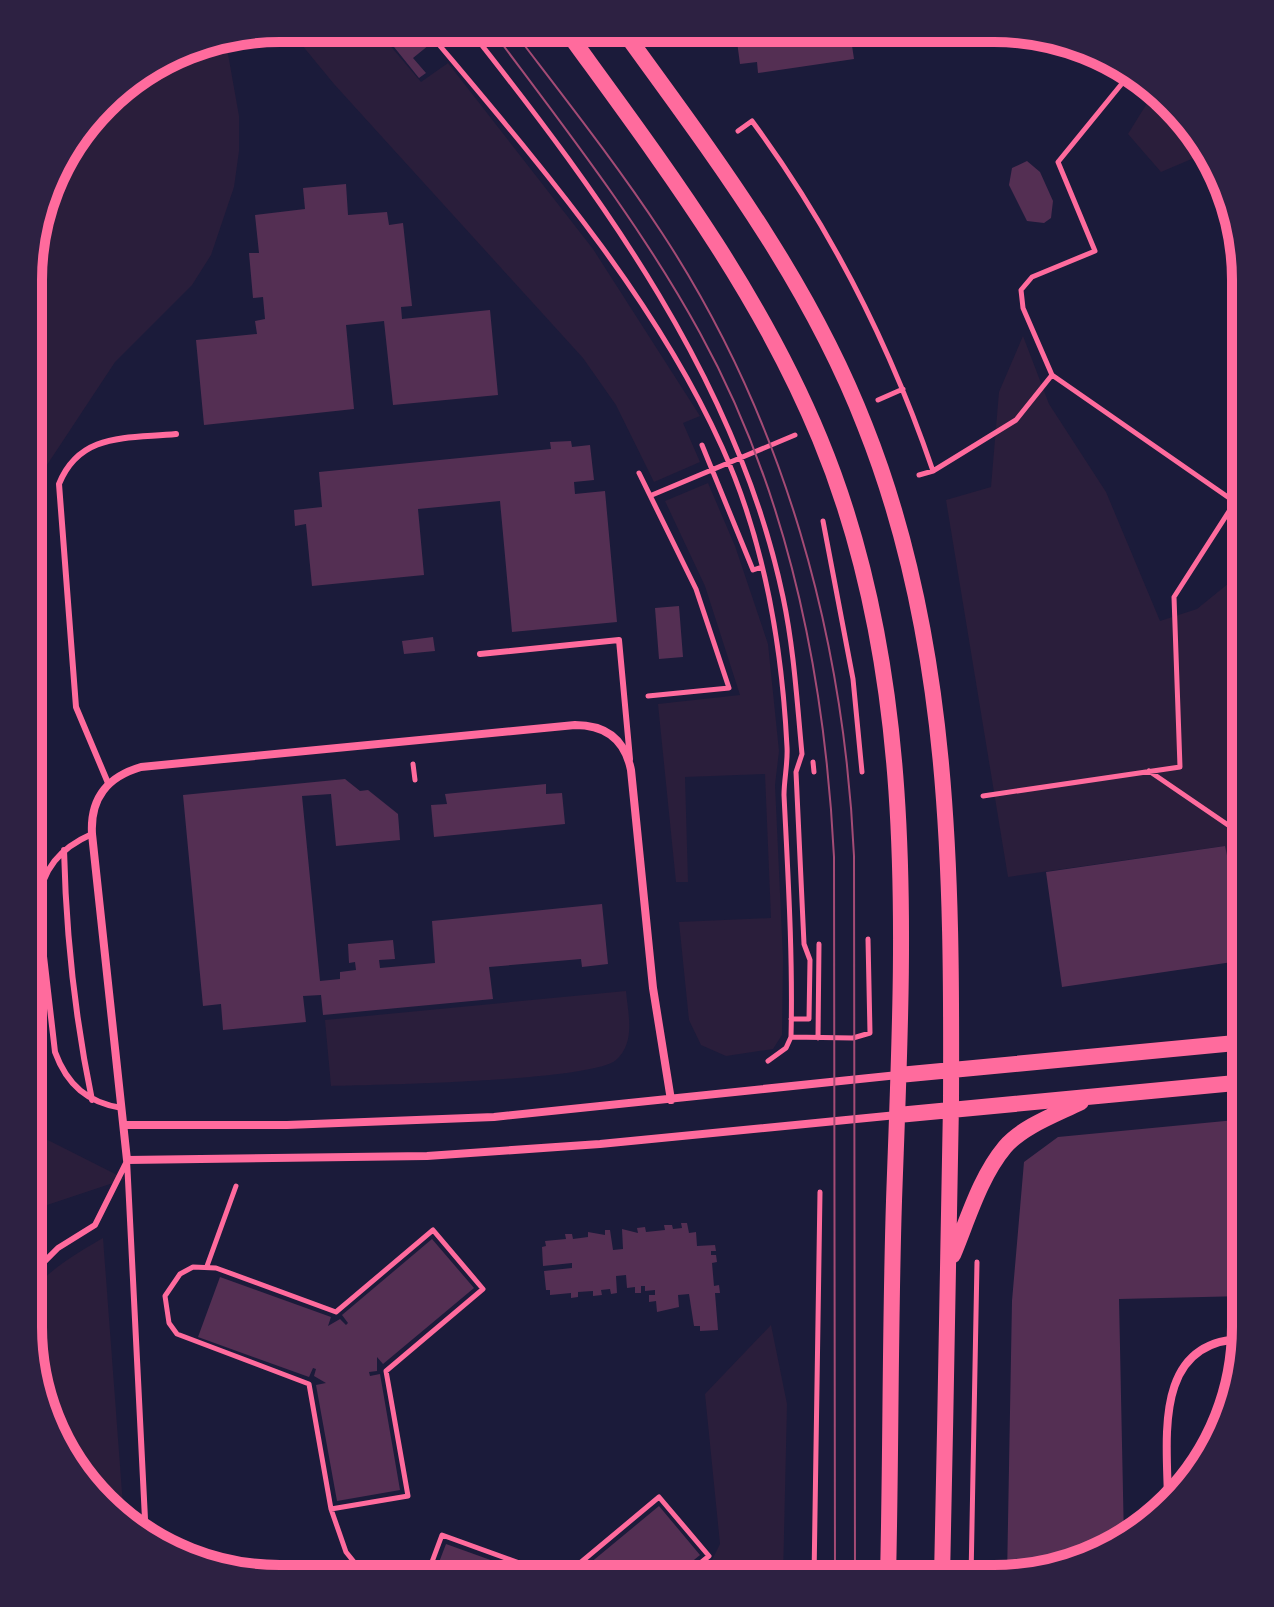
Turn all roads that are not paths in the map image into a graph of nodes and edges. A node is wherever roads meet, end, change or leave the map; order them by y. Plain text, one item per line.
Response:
1 (632, 42) edge
2 (575, 43) edge
3 (176, 434) dead end
4 (480, 654) dead end
5 (631, 770) junction
6 (108, 783) junction
7 (92, 834) junction
8 (64, 849) junction
9 (42, 887) edge
10 (42, 941) edge
11 (1231, 1043) edge
12 (951, 1070) junction
13 (899, 1075) junction
14 (1231, 1083) edge
15 (1090, 1097) junction
16 (92, 1100) junction
17 (671, 1100) junction
18 (122, 1108) junction
19 (951, 1109) junction
20 (898, 1115) junction
21 (124, 1125) junction
22 (127, 1160) junction
23 (42, 1264) edge
24 (949, 1264) junction
25 (1231, 1340) edge
26 (1168, 1489) edge
27 (145, 1523) edge
28 (888, 1564) edge
29 (942, 1564) edge

1 - 12 main road
2 - 13 main road
3 - 6 lane
4 - 5 lane
5 - 6 street
5 - 17 street
6 - 7 street
7 - 8 lane
7 - 18 street
8 - 9 lane
8 - 16 lane
10 - 16 lane
11 - 12 main road
12 - 13 main road
12 - 19 main road
13 - 17 street
13 - 20 main road
14 - 15 main road
15 - 19 main road
15 - 24 main road
16 - 18 lane
17 - 21 street
18 - 21 street
19 - 20 main road
19 - 24 main road
20 - 22 street
20 - 28 main road
21 - 22 street
22 - 23 lane
22 - 27 lane
24 - 29 main road
25 - 26 street

